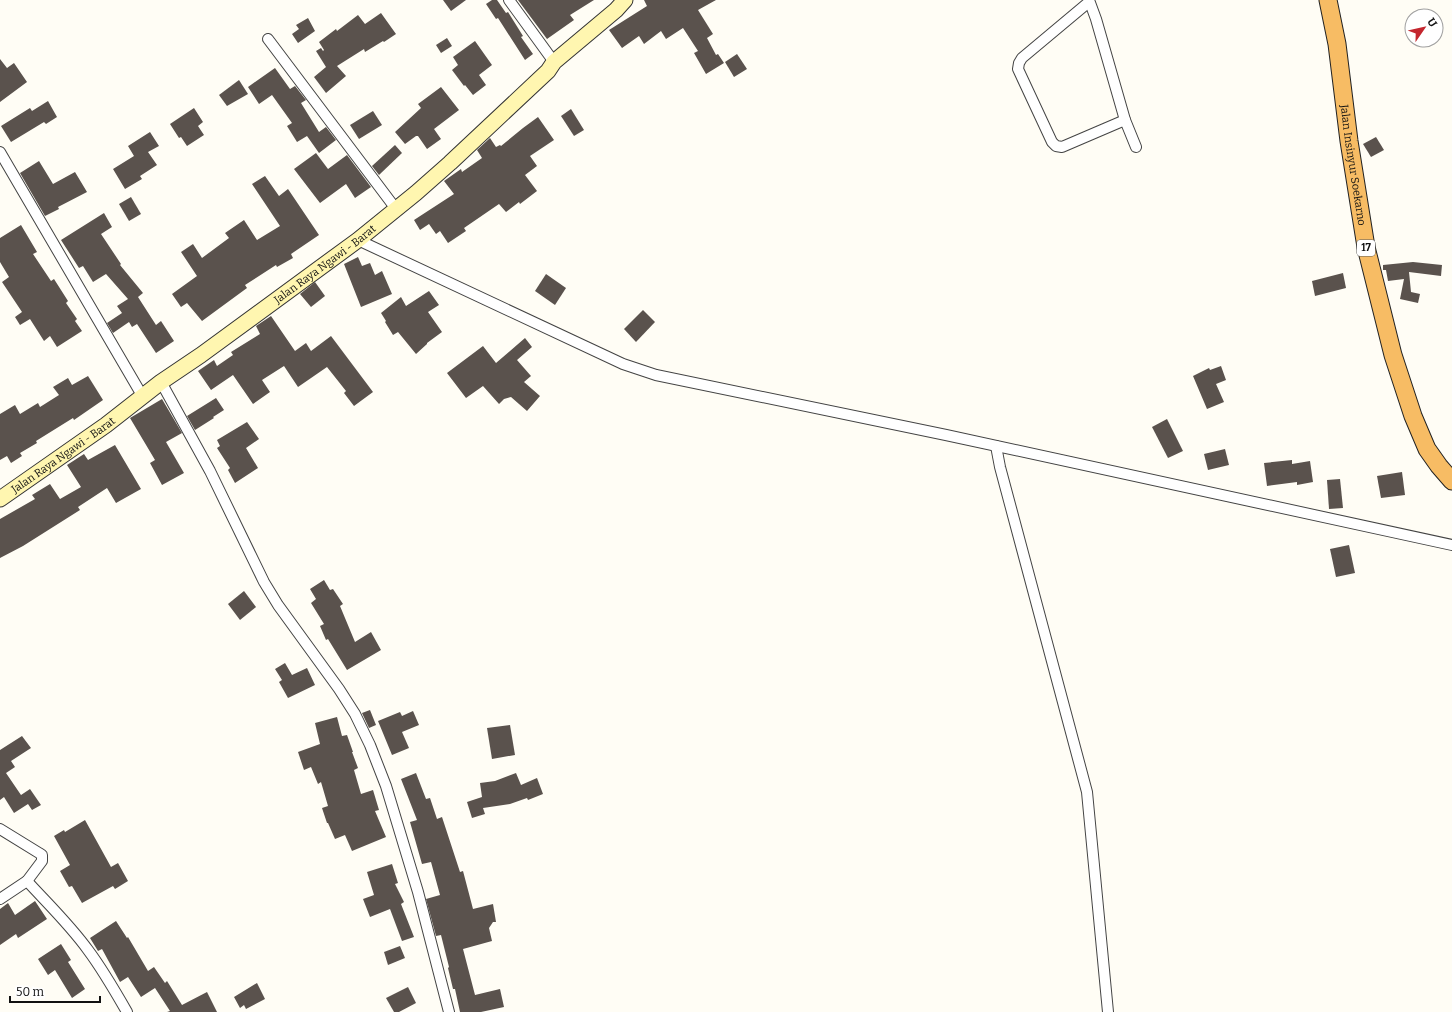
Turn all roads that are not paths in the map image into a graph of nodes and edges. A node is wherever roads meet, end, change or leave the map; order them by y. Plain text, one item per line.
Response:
1 (509, 0) edge
2 (625, 0) edge
3 (1328, 0) edge
4 (1089, 1) edge
5 (268, 39) dead end
6 (554, 62) junction
7 (1125, 120) junction
8 (1136, 147) dead end
9 (0, 152) edge
10 (396, 209) junction
11 (358, 240) junction
12 (161, 382) junction
13 (143, 397) junction
14 (996, 446) junction
15 (1452, 482) edge
16 (0, 499) edge
17 (1452, 545) edge
18 (0, 829) edge
19 (27, 881) junction
20 (0, 899) edge
21 (127, 1012) edge
22 (449, 1012) edge
23 (1108, 1012) edge

1 - 6 street
2 - 6 main road, Jalan Raya Ngawi - Barat
3 - 15 highway, Jalan Insinyur Soekarno / 17
4 - 7 street
4 - 7 street
5 - 10 street
6 - 10 main road, Jalan Raya Ngawi - Barat
7 - 8 street
9 - 13 street
10 - 11 main road, Jalan Raya Ngawi - Barat
11 - 12 main road, Jalan Raya Ngawi - Barat
11 - 14 street
12 - 13 main road, Jalan Raya Ngawi - Barat
12 - 22 street
13 - 16 main road, Jalan Raya Ngawi - Barat
14 - 17 street
14 - 23 street
18 - 19 street
19 - 20 street
19 - 21 street

